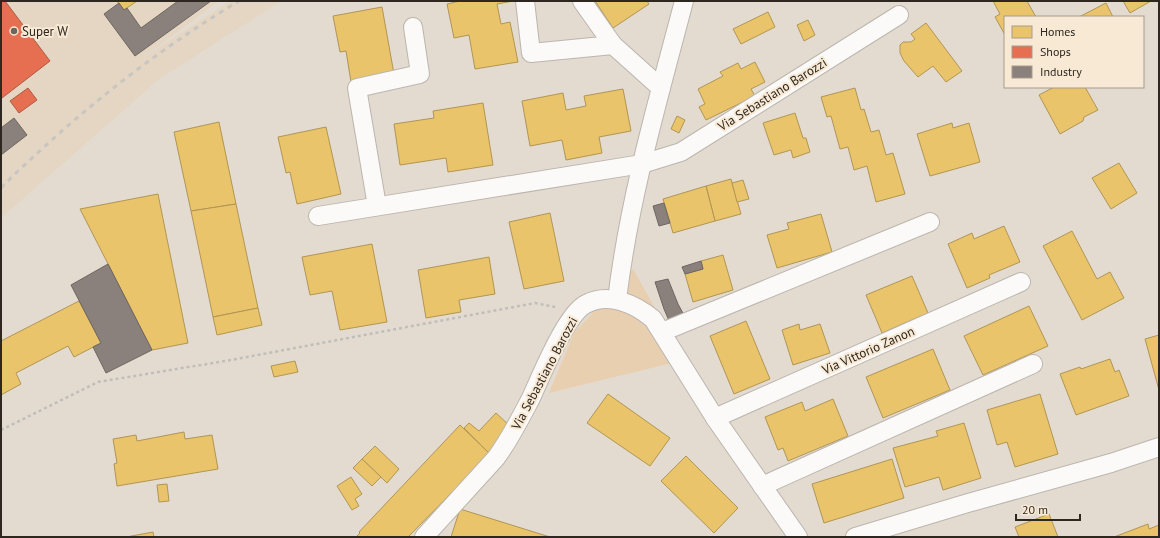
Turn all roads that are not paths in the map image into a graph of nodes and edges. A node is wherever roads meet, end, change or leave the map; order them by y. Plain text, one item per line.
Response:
1 (525, 1) edge
2 (582, 1) edge
3 (684, 1) edge
4 (899, 15) dead end
5 (413, 27) dead end
6 (613, 45) junction
7 (662, 88) junction
8 (642, 164) junction
9 (377, 206) junction
10 (318, 216) dead end
11 (930, 222) dead end
12 (1021, 282) dead end
13 (617, 300) junction
14 (662, 332) junction
15 (1033, 364) dead end
16 (715, 418) junction
17 (1159, 447) edge
18 (762, 486) junction
19 (424, 537) edge
20 (798, 537) edge
21 (856, 537) edge

1 - 6 street
2 - 6 street
3 - 7 street
4 - 8 street, Via Sebastiano Barozzi
5 - 9 street
6 - 7 street
7 - 8 street
8 - 9 street, Via Sebastiano Barozzi
8 - 13 street
9 - 10 street, Via Sebastiano Barozzi
11 - 14 street
12 - 16 street, Via Vittorio Zanon
13 - 14 street
13 - 19 street, Via Sebastiano Barozzi
14 - 16 street
15 - 18 street
16 - 18 street
17 - 21 street
18 - 20 street

